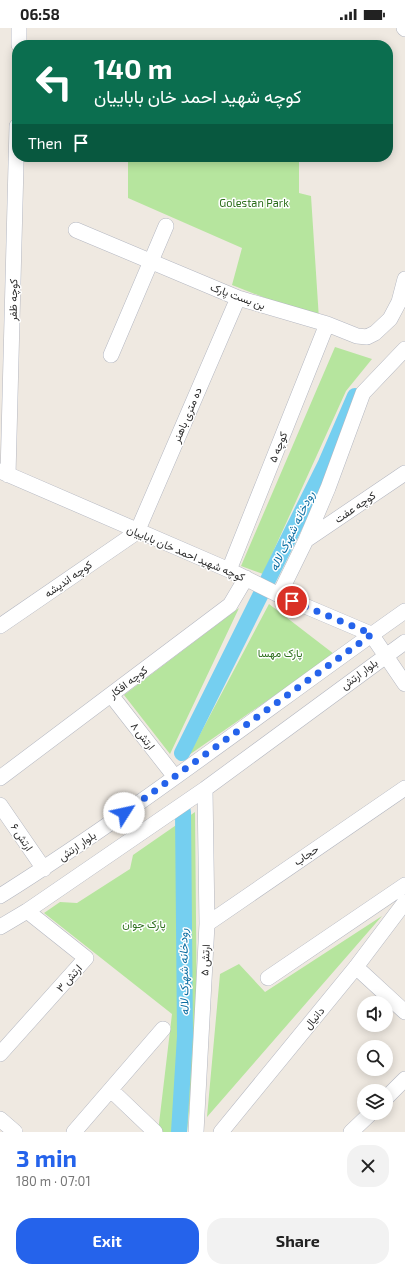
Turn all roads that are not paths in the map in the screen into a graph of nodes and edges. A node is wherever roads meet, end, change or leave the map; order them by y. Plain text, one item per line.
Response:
1 (20, 28) edge
2 (19, 40) edge
3 (16, 162) edge
4 (166, 226) dead end
5 (76, 230) dead end
6 (152, 262) junction
7 (405, 279) edge
8 (238, 298) junction
9 (327, 324) junction
10 (405, 349) edge
11 (111, 355) dead end
12 (4, 473) edge
13 (405, 473) edge
14 (137, 532) junction
15 (306, 540) junction
16 (229, 570) junction
17 (249, 580) junction
18 (275, 593) junction
19 (405, 611) edge
20 (0, 626) edge
21 (372, 634) junction
22 (405, 642) edge
23 (386, 654) junction
24 (405, 684) edge
25 (112, 695) junction
26 (175, 777) junction
27 (0, 778) edge
28 (405, 788) edge
29 (205, 789) junction
30 (0, 805) edge
31 (44, 869) junction
32 (405, 885) edge
33 (0, 896) edge
34 (405, 902) edge
35 (27, 911) junction
36 (207, 924) junction
37 (0, 927) edge
38 (356, 967) junction
39 (268, 978) dead end
40 (405, 1012) edge
41 (163, 1029) dead end
42 (0, 1054) edge
43 (405, 1079) edge
44 (111, 1090) junction
45 (393, 1091) edge
46 (0, 1119) edge
47 (363, 1120) edge
48 (15, 1132) edge
49 (74, 1132) edge
50 (155, 1132) edge
51 (196, 1132) edge
52 (220, 1132) edge
53 (351, 1132) edge

1 - 2 street
3 - 12 street, کوچه ظفر
4 - 6 street
5 - 6 street, بن بست پارک
6 - 8 street, بن بست پارک
6 - 11 street
7 - 9 street, بن بست پارک
8 - 9 street, بن بست پارک
8 - 14 street, ده متری باهنر
9 - 16 street, کوچه ۵
10 - 15 street
12 - 14 street, کوچه شهید احمد خان باباییان
13 - 15 street, کوچه عفت
14 - 16 street, کوچه شهید احمد خان باباییان
14 - 20 street, کوچه اندیشه
15 - 18 street
16 - 17 street, کوچه شهید احمد خان باباییان
17 - 18 street, کوچه شهید احمد خان باباییان
17 - 25 street, کوچه افکار
18 - 21 street, کوچه شهید احمد خان باباییان
19 - 21 street, بلوار ارتش
21 - 23 street
21 - 26 street, بلوار ارتش
22 - 23 street, بلوار ارتش
23 - 24 street
23 - 29 street, بلوار ارتش
25 - 26 street, ارتش ۸
25 - 27 street, کوچه افکار
26 - 31 street, بلوار ارتش
28 - 36 street, حجاب
29 - 35 street, بلوار ارتش
29 - 36 street, ارتش ۵
30 - 31 street, ارتش ۶
31 - 33 street, بلوار ارتش
32 - 39 street
34 - 38 street, دانیال
35 - 37 street, بلوار ارتش
35 - 42 street, ارتش ۳
36 - 51 street, ارتش ۵
38 - 40 street
38 - 52 street, دانیال
41 - 44 street
43 - 45 street
44 - 49 street
44 - 50 street
46 - 48 street
47 - 53 street

